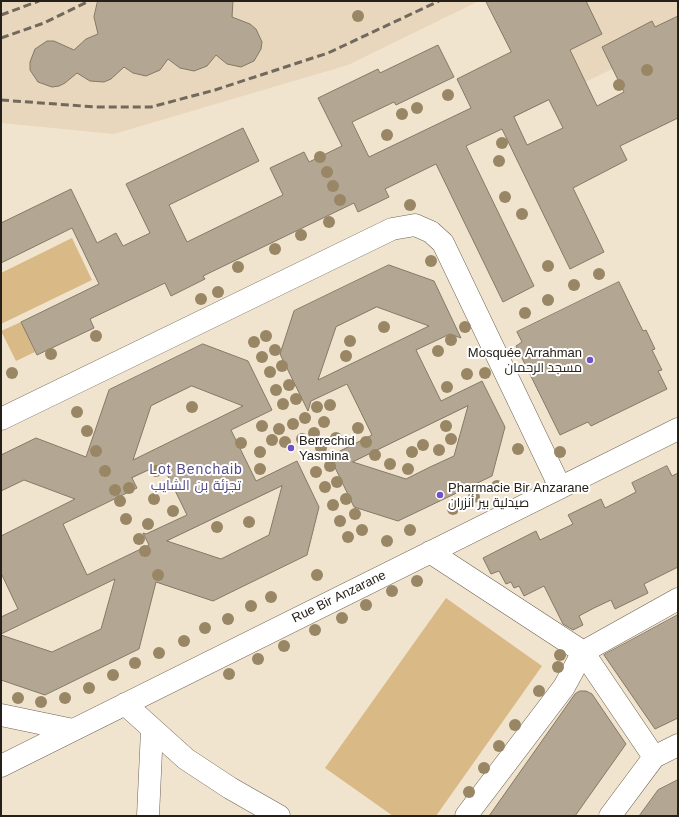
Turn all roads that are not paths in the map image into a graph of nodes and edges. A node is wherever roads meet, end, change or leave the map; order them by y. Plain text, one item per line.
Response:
1 (1, 419) edge
2 (678, 429) edge
3 (560, 487) junction
4 (430, 552) junction
5 (678, 599) edge
6 (583, 652) junction
7 (125, 704) junction
8 (1, 715) edge
9 (73, 730) junction
10 (152, 730) junction
11 (678, 744) edge
12 (654, 757) junction
13 (1, 766) edge
14 (148, 816) edge
15 (279, 816) edge
16 (466, 816) edge
17 (610, 816) edge

1 - 3 street
2 - 3 street, Rue Bir Anzarane
3 - 4 street, Rue Bir Anzarane
4 - 6 street
4 - 7 street, Rue Bir Anzarane
5 - 6 street
6 - 12 street
6 - 16 street
7 - 9 street, Rue Bir Anzarane
7 - 10 street
8 - 9 street
9 - 13 street, Rue Bir Anzarane
10 - 14 street
10 - 15 street
11 - 12 street
12 - 17 street

